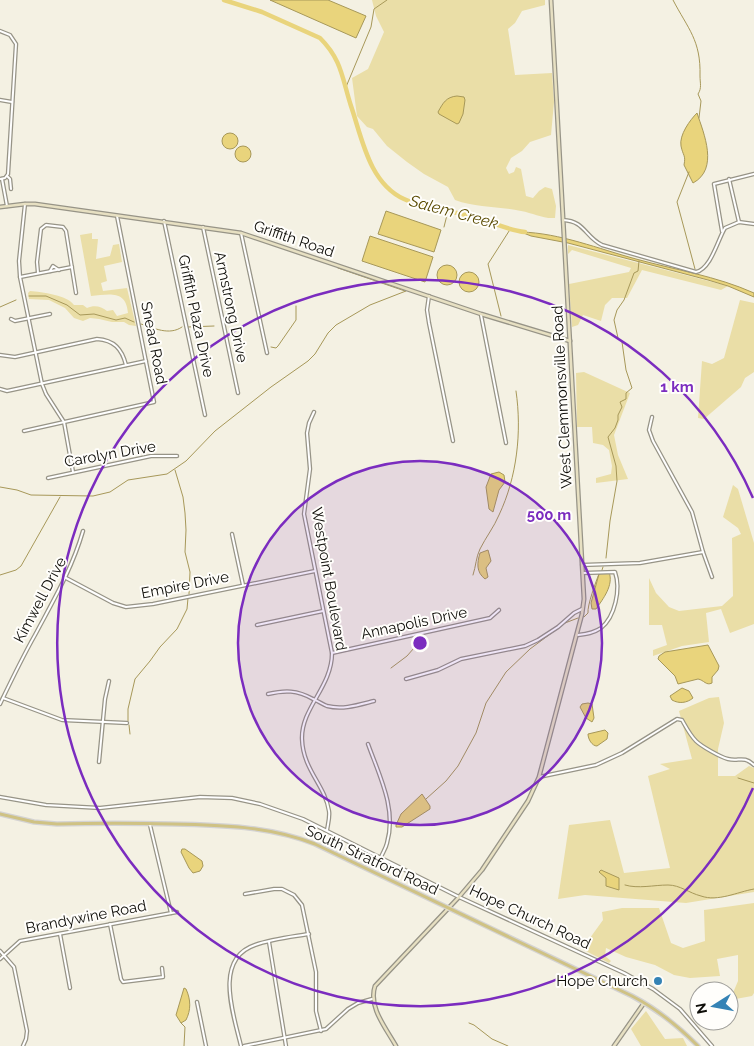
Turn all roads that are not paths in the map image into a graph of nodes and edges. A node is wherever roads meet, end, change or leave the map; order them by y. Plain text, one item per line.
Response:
1 (551, 0) edge
2 (0, 31) edge
3 (0, 100) edge
4 (12, 102) junction
5 (753, 174) edge
6 (7, 176) junction
7 (1, 179) edge
8 (730, 179) junction
9 (754, 179) edge
10 (11, 188) dead end
11 (25, 204) junction
12 (7, 206) junction
13 (0, 207) edge
14 (117, 216) junction
15 (563, 220) junction
16 (164, 222) junction
17 (739, 222) junction
18 (754, 224) edge
19 (203, 227) junction
20 (241, 232) junction
21 (722, 234) junction
22 (72, 267) junction
23 (38, 273) junction
24 (20, 277) junction
25 (76, 293) dead end
26 (429, 296) junction
27 (50, 314) dead end
28 (481, 314) junction
29 (28, 318) junction
30 (11, 319) dead end
31 (570, 341) junction
32 (35, 352) junction
33 (267, 353) dead end
34 (0, 355) edge
35 (146, 361) junction
36 (126, 365) junction
37 (42, 384) junction
38 (0, 389) edge
39 (238, 393) dead end
40 (314, 412) dead end
41 (205, 415) dead end
42 (652, 417) dead end
43 (64, 422) junction
44 (24, 431) dead end
45 (453, 441) dead end
46 (506, 443) dead end
47 (177, 456) dead end
48 (73, 472) junction
49 (48, 478) dead end
50 (83, 531) dead end
51 (232, 534) dead end
52 (703, 552) junction
53 (582, 565) junction
54 (315, 572) junction
55 (583, 573) junction
56 (712, 576) dead end
57 (66, 578) junction
58 (243, 585) junction
59 (583, 609) junction
60 (499, 610) dead end
61 (323, 611) junction
62 (257, 625) dead end
63 (578, 635) junction
64 (332, 653) junction
65 (406, 679) dead end
66 (109, 681) dead end
67 (268, 694) dead end
68 (3, 698) junction
69 (316, 700) junction
70 (374, 701) dead end
71 (0, 704) edge
72 (103, 722) junction
73 (127, 723) dead end
74 (368, 744) dead end
75 (99, 762) dead end
76 (754, 765) edge
77 (539, 777) junction
78 (0, 797) edge
79 (0, 814) edge
80 (150, 823) junction
81 (328, 830) junction
82 (380, 857) junction
83 (245, 894) dead end
84 (459, 897) junction
85 (448, 908) junction
86 (171, 912) junction
87 (177, 912) dead end
88 (110, 924) junction
89 (60, 934) junction
90 (309, 934) junction
91 (269, 942) junction
92 (0, 951) edge
93 (5, 955) junction
94 (0, 959) edge
95 (162, 968) dead end
96 (70, 988) dead end
97 (372, 999) junction
98 (197, 1002) dead end
99 (644, 1003) junction
100 (321, 1031) junction
101 (285, 1038) junction
102 (23, 1046) edge
103 (206, 1046) edge
104 (242, 1046) edge
105 (286, 1046) edge
106 (396, 1046) edge
107 (614, 1046) edge
108 (698, 1046) edge
109 (712, 1046) edge

1 - 15 main road, West Clemmonsville Road
2 - 4 street
3 - 4 street
4 - 6 street
5 - 8 street
5 - 9 street
6 - 7 street
6 - 10 street
7 - 12 street
8 - 17 street
8 - 21 street
11 - 12 main road, Griffith Road
11 - 14 main road, Griffith Road
11 - 24 street
12 - 13 main road, Griffith Road
14 - 16 main road, Griffith Road
14 - 35 street, Snead Road
15 - 21 street
15 - 31 main road, West Clemmonsville Road
16 - 19 main road, Griffith Road
16 - 41 street, Griffith Plaza Drive
17 - 18 street
17 - 21 street
19 - 20 main road, Griffith Road
19 - 39 street, Armstrong Drive
20 - 26 main road, Griffith Road
20 - 33 street
22 - 23 street
22 - 23 street
22 - 25 street
23 - 24 street
24 - 29 street
26 - 28 main road, Griffith Road
26 - 45 street
27 - 29 street
28 - 31 main road, Griffith Road
28 - 46 street
29 - 30 street
29 - 32 street
31 - 53 main road, West Clemmonsville Road
32 - 34 street
32 - 36 street
32 - 37 street
35 - 36 street
35 - 43 street, Snead Road
36 - 37 street
37 - 38 street
37 - 43 street
40 - 54 street, Westpoint Boulevard
42 - 52 street
43 - 44 street, Snead Road
43 - 48 street
47 - 48 street, Carolyn Drive
48 - 49 street, Carolyn Drive
50 - 57 street, Kimwell Drive
51 - 58 street
52 - 53 street
52 - 56 street
53 - 55 main road, West Clemmonsville Road
54 - 58 street, Empire Drive
54 - 61 street, Westpoint Boulevard
55 - 59 main road, West Clemmonsville Road
55 - 63 street
57 - 58 street, Empire Drive
57 - 68 street, Kimwell Drive
59 - 63 main road, West Clemmonsville Road
59 - 65 street
60 - 64 street, Annapolis Drive
61 - 62 street
61 - 64 street, Westpoint Boulevard
63 - 77 main road, West Clemmonsville Road
64 - 69 street, Westpoint Boulevard
66 - 72 street
67 - 69 street
68 - 71 street, Kimwell Drive
68 - 72 street
69 - 70 street
69 - 81 street, Westpoint Boulevard
72 - 73 street
72 - 75 street
74 - 82 street
76 - 77 street
77 - 84 main road, West Clemmonsville Road
78 - 81 street, Hope Church Road
79 - 80 main road, South Stratford Road
80 - 85 main road, South Stratford Road
80 - 86 street
81 - 82 street, Hope Church Road
82 - 84 street, Hope Church Road
83 - 90 street
84 - 85 main road, West Clemmonsville Road
84 - 109 street, Hope Church Road
85 - 97 main road, West Clemmonsville Road
85 - 99 main road, South Stratford Road
86 - 87 street, Brandywine Road
86 - 88 street, Brandywine Road
88 - 89 street, Brandywine Road
88 - 95 street
89 - 93 street, Brandywine Road
89 - 96 street
90 - 91 street
90 - 100 street
91 - 101 street
91 - 104 street
92 - 93 street
93 - 94 street, Brandywine Road
93 - 102 street
97 - 100 street
97 - 106 main road
98 - 103 street
99 - 107 main road
99 - 108 main road, South Stratford Road
100 - 101 street
101 - 104 street
101 - 105 street

